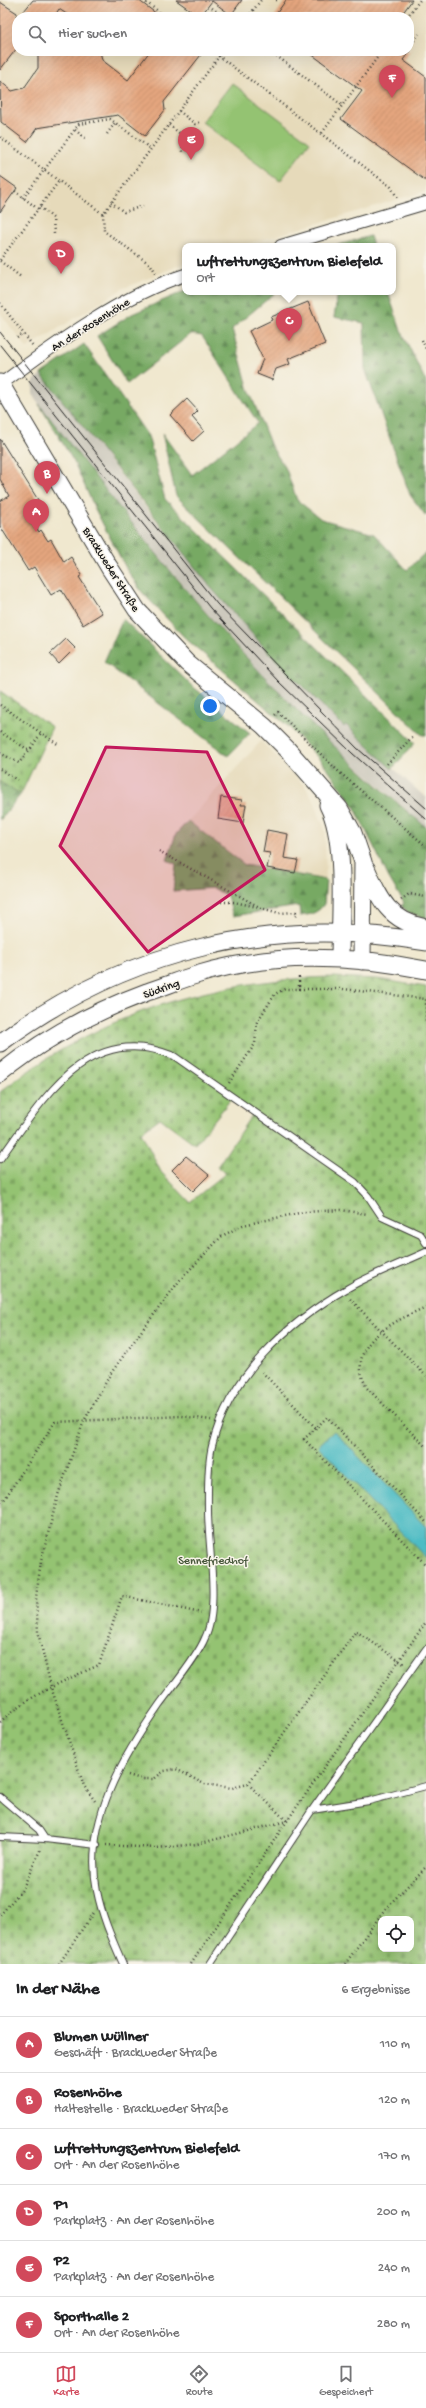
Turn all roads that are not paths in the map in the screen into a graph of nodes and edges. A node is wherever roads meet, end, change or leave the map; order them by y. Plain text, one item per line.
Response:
1 (426, 203) edge
2 (291, 243) edge
3 (182, 276) edge
4 (0, 383) edge
5 (313, 776) junction
6 (363, 862) junction
7 (426, 928) edge
8 (340, 932) junction
9 (363, 933) junction
10 (426, 942) edge
11 (340, 959) junction
12 (362, 961) junction
13 (426, 970) edge
14 (0, 1043) edge
15 (0, 1074) edge
16 (0, 1159) edge
17 (426, 1243) edge
18 (426, 1252) edge
19 (426, 1649) edge
20 (426, 1786) edge
21 (0, 1797) edge
22 (312, 1810) junction
23 (0, 1837) edge
24 (45, 1839) junction
25 (96, 1845) junction
26 (123, 1964) edge
27 (210, 1964) edge

1 - 2 street
3 - 4 street, An der Rosenhöhe
4 - 5 main road, Brackweder Straße
5 - 6 main road, Brackweder Straße
5 - 8 main road, Brackweder Straße
6 - 7 main road
6 - 9 main road, Brackweder Straße
8 - 9 main road
8 - 11 main road, Brackweder Straße
8 - 14 main road
9 - 10 main road
9 - 12 main road, Brackweder Straße
11 - 12 main road
11 - 15 main road, Südring
12 - 13 main road
16 - 17 lane
18 - 25 lane
19 - 22 lane
20 - 22 lane
21 - 24 lane
22 - 27 lane
23 - 24 lane
24 - 25 lane
25 - 26 lane

